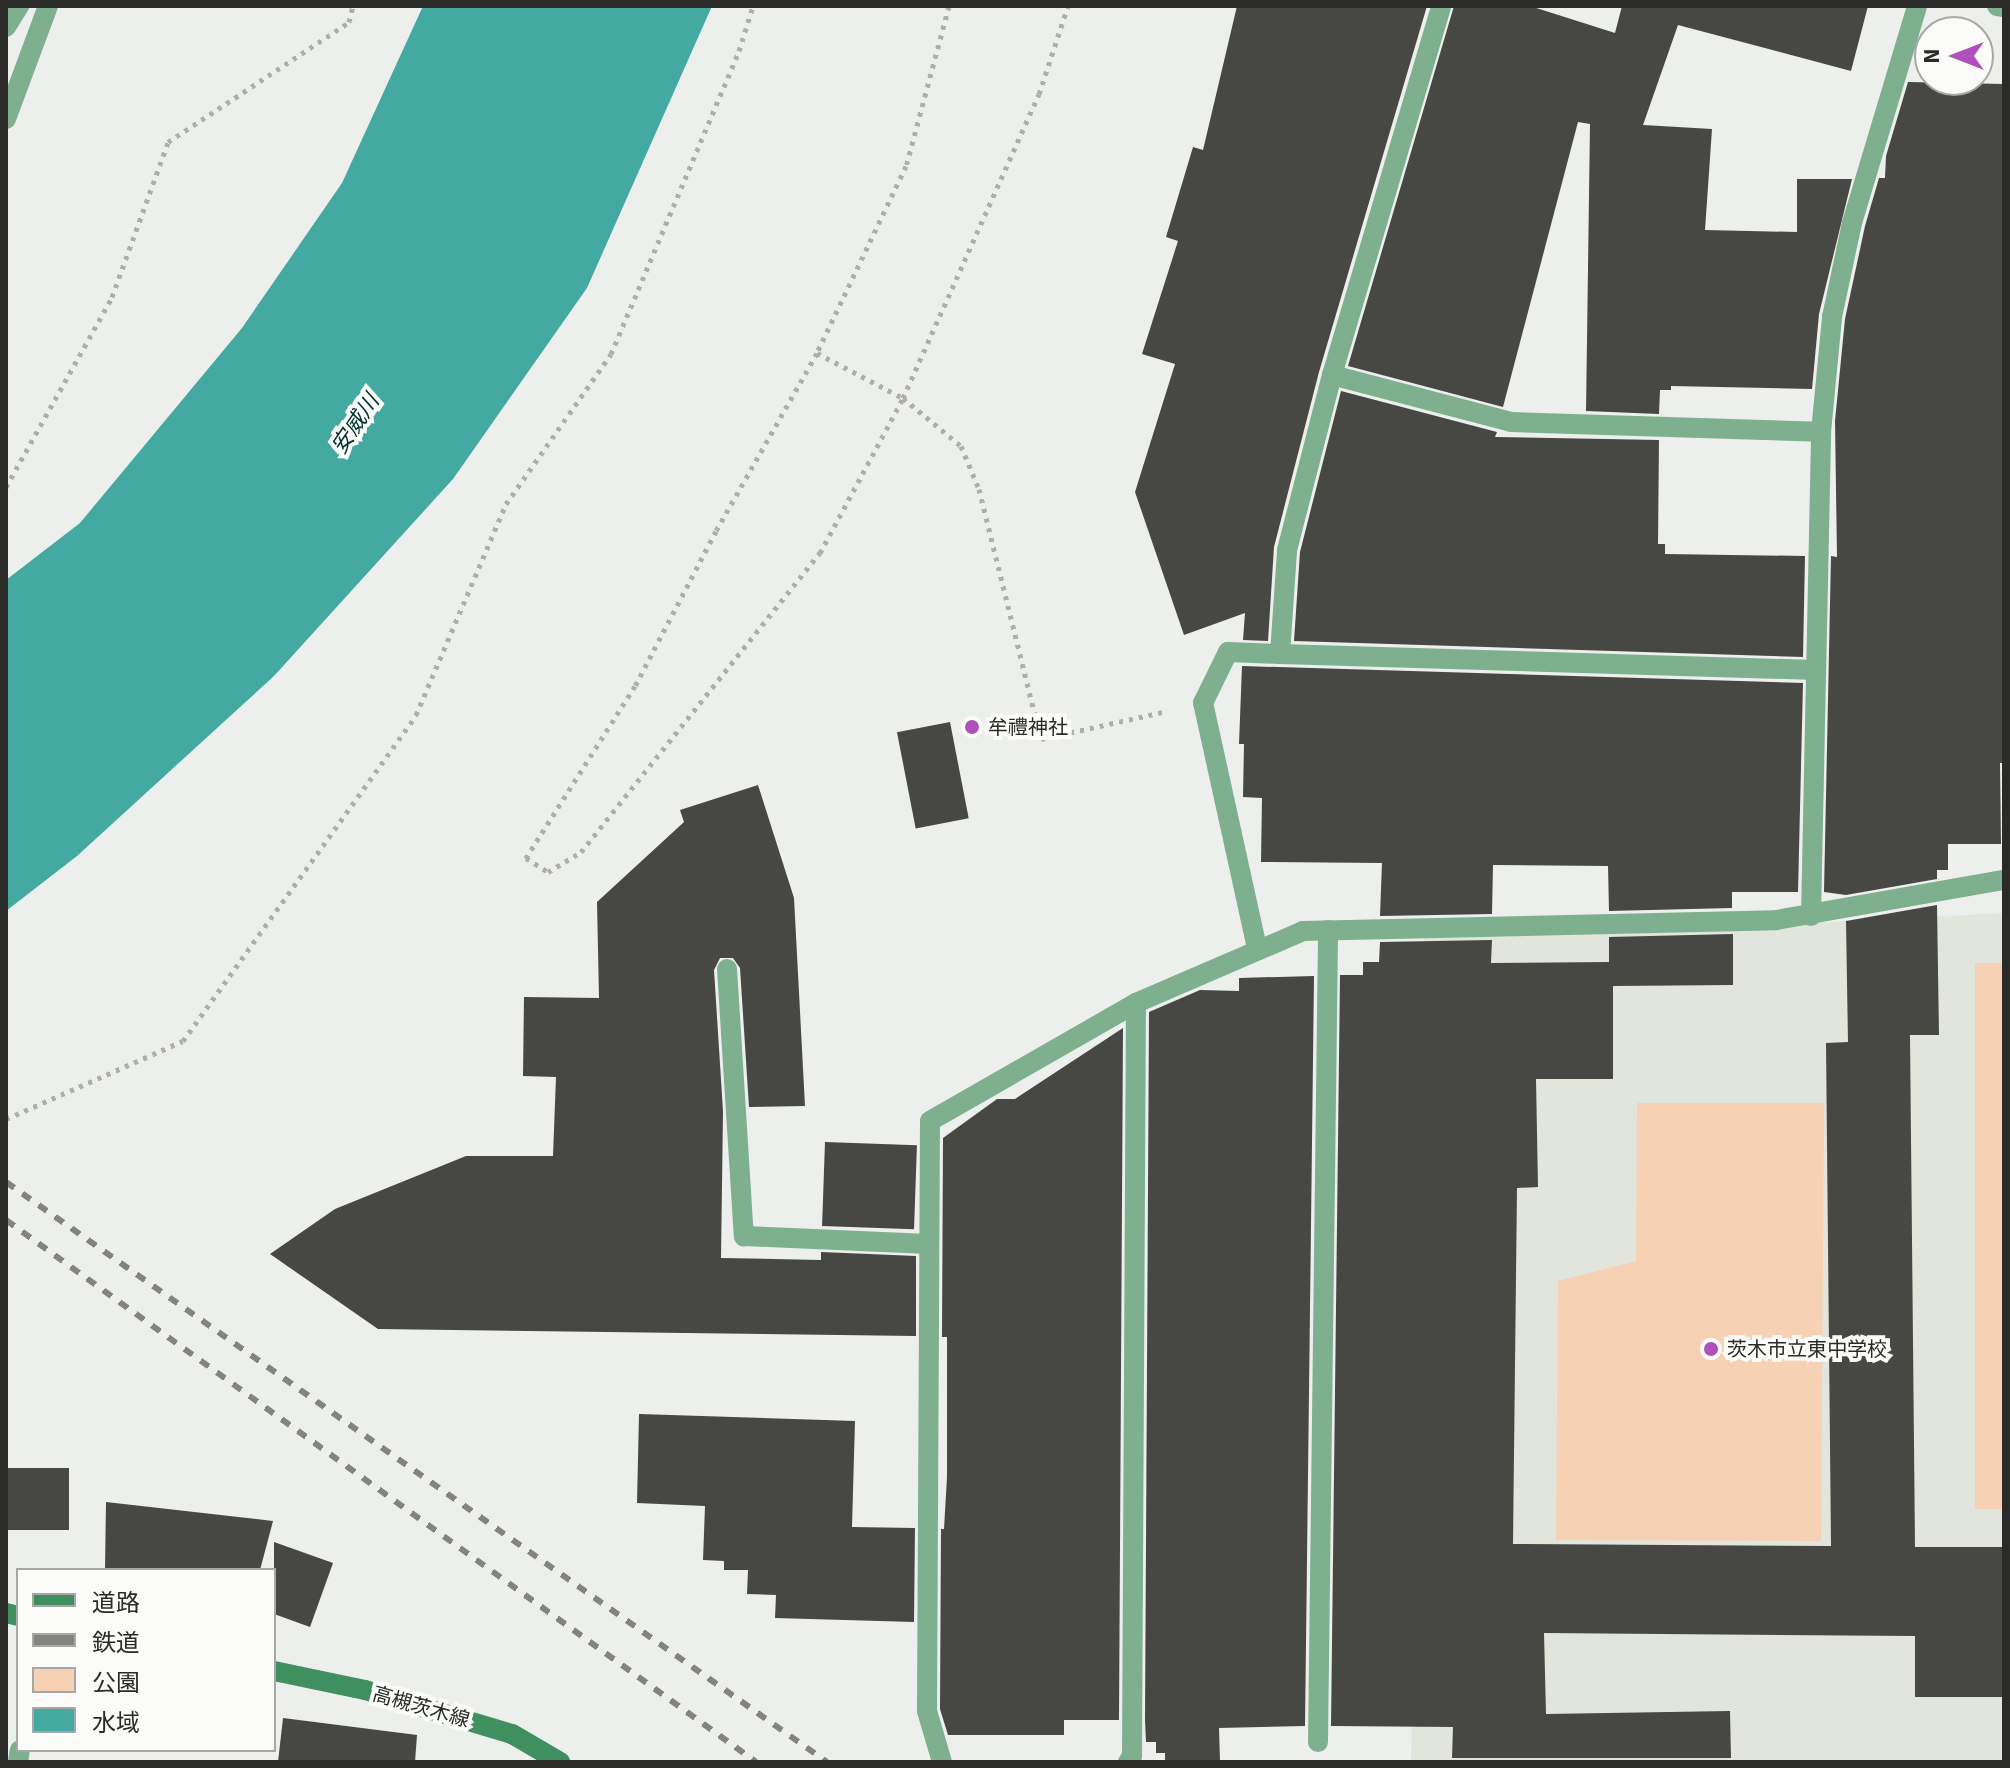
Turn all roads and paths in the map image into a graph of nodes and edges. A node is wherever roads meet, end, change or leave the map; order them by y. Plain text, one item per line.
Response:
1 (19, 6) edge
2 (48, 6) edge
3 (353, 6) edge
4 (753, 6) edge
5 (949, 6) edge
6 (1068, 6) edge
7 (1441, 6) edge
8 (1917, 6) edge
9 (1997, 6) edge
10 (2004, 7) edge
11 (6, 27) edge
12 (6, 119) edge
13 (817, 353) junction
14 (1332, 375) junction
15 (903, 398) junction
16 (1821, 432) junction
17 (6, 487) edge
18 (1280, 654) junction
19 (1815, 670) junction
20 (1203, 703) junction
21 (2004, 880) edge
22 (1811, 916) junction
23 (1328, 930) junction
24 (1257, 948) junction
25 (727, 969) dead end
26 (1136, 1003) junction
27 (6, 1119) edge
28 (929, 1244) junction
29 (276, 1671) edge
30 (1318, 1742) dead end
31 (560, 1762) edge
32 (942, 1762) edge
33 (1128, 1762) edge

1 - 11 street
2 - 12 street
3 - 17 path
4 - 27 path
5 - 13 path
6 - 15 path
7 - 14 street
8 - 16 street
9 - 10 street
13 - 15 path
13 - 15 path
14 - 16 street
14 - 18 street
15 - 20 path
16 - 19 street
18 - 19 street
18 - 20 street
19 - 22 street
20 - 24 street
21 - 22 street
22 - 23 street
23 - 24 street
23 - 30 street
24 - 26 street
25 - 28 street
26 - 28 street
26 - 33 street
28 - 32 street
29 - 31 main road, 高槻茨木線

